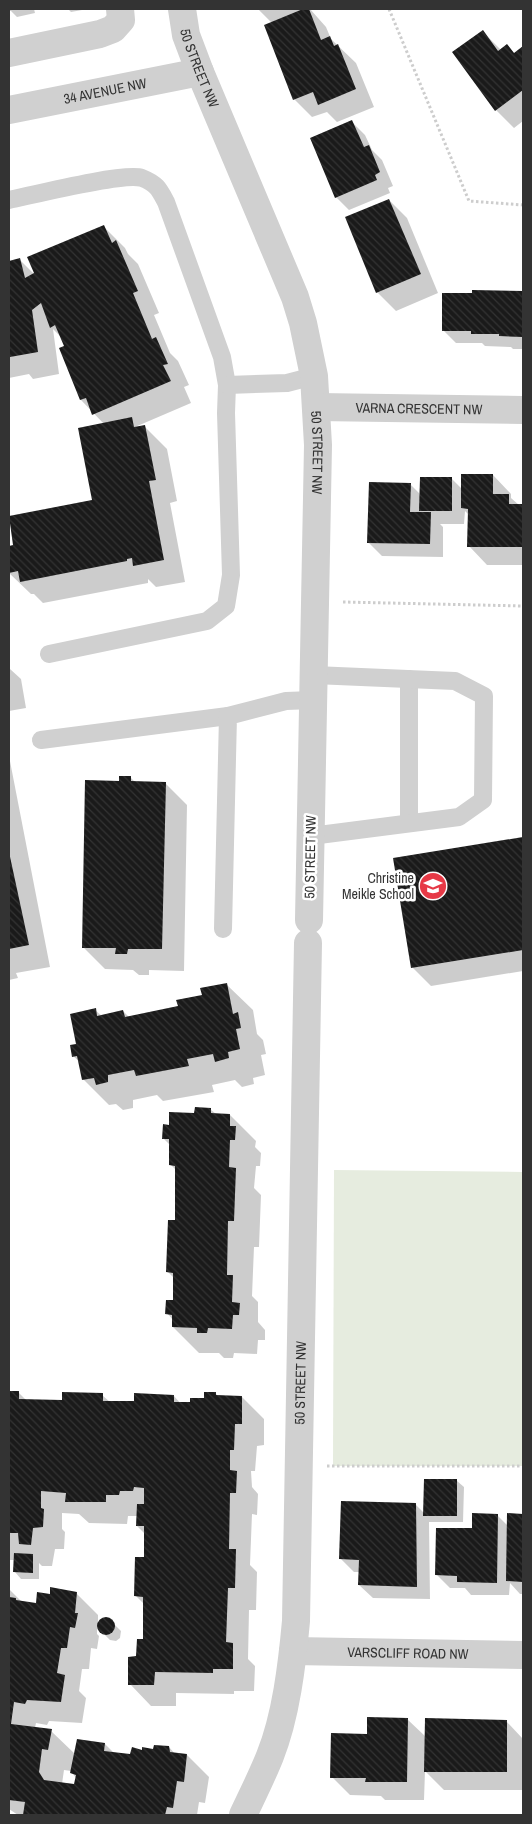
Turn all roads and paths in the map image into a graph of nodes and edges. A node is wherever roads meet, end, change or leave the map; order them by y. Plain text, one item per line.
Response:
1 (120, 9) edge
2 (182, 9) edge
3 (388, 9) edge
4 (9, 53) edge
5 (200, 72) junction
6 (9, 110) edge
7 (9, 200) edge
8 (523, 205) edge
9 (314, 376) junction
10 (227, 385) junction
11 (316, 407) junction
12 (523, 410) edge
13 (342, 602) dead end
14 (523, 606) edge
15 (49, 654) dead end
16 (410, 679) junction
17 (314, 687) junction
18 (228, 716) junction
19 (41, 740) dead end
20 (410, 823) junction
21 (311, 836) junction
22 (223, 929) dead end
23 (299, 1466) junction
24 (523, 1466) edge
25 (293, 1651) junction
26 (523, 1655) edge
27 (243, 1815) edge

1 - 4 street
2 - 5 street, 50 STREET NW
3 - 8 path
5 - 6 street, 34 AVENUE NW
5 - 9 street, 50 STREET NW
7 - 10 lane
9 - 10 lane
9 - 11 street, 50 STREET NW
10 - 15 lane
11 - 12 street, VARNA CRESCENT NW
11 - 17 street, 50 STREET NW
13 - 14 path
16 - 17 lane
16 - 20 lane
16 - 20 lane
17 - 18 lane
17 - 21 street, 50 STREET NW
18 - 19 lane
18 - 22 lane
20 - 21 lane
21 - 23 street, 50 STREET NW
23 - 24 path
23 - 25 street, 50 STREET NW
25 - 26 street, VARSCLIFF ROAD NW
25 - 27 street, 50 STREET NW

